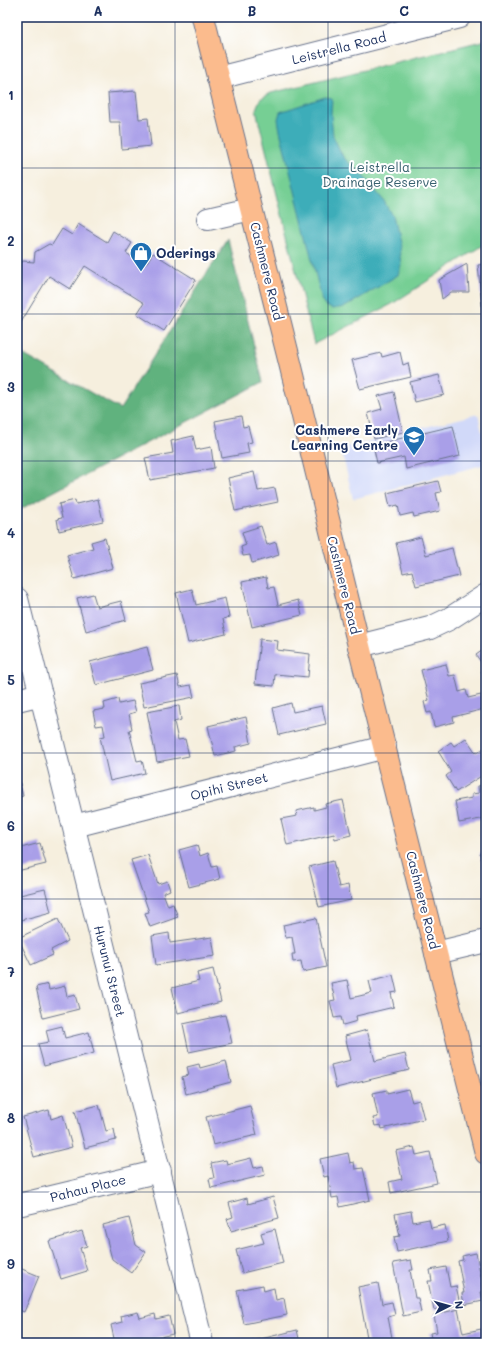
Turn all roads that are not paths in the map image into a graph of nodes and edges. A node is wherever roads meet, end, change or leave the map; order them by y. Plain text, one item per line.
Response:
1 (203, 17) edge
2 (459, 17) edge
3 (218, 78) junction
4 (251, 209) junction
5 (208, 219) dead end
6 (486, 595) edge
7 (17, 599) edge
8 (359, 646) junction
9 (41, 694) junction
10 (17, 700) edge
11 (385, 747) junction
12 (74, 826) junction
13 (486, 941) edge
14 (436, 953) junction
15 (486, 1153) edge
16 (160, 1171) junction
17 (17, 1203) edge
18 (202, 1343) edge

1 - 3 main road, Cashmere Road
2 - 3 street, Leistrella Road
3 - 4 main road, Cashmere Road
4 - 5 street
4 - 8 main road, Cashmere Road
6 - 8 street
7 - 9 street, Hurunui Street
8 - 11 main road, Cashmere Road
9 - 10 street
9 - 12 street, Hurunui Street
11 - 12 street, Opihi Street
11 - 14 main road, Cashmere Road
12 - 16 street, Hurunui Street
13 - 14 street
14 - 15 main road, Cashmere Road
16 - 17 street, Pahau Place
16 - 18 street, Hurunui Street

